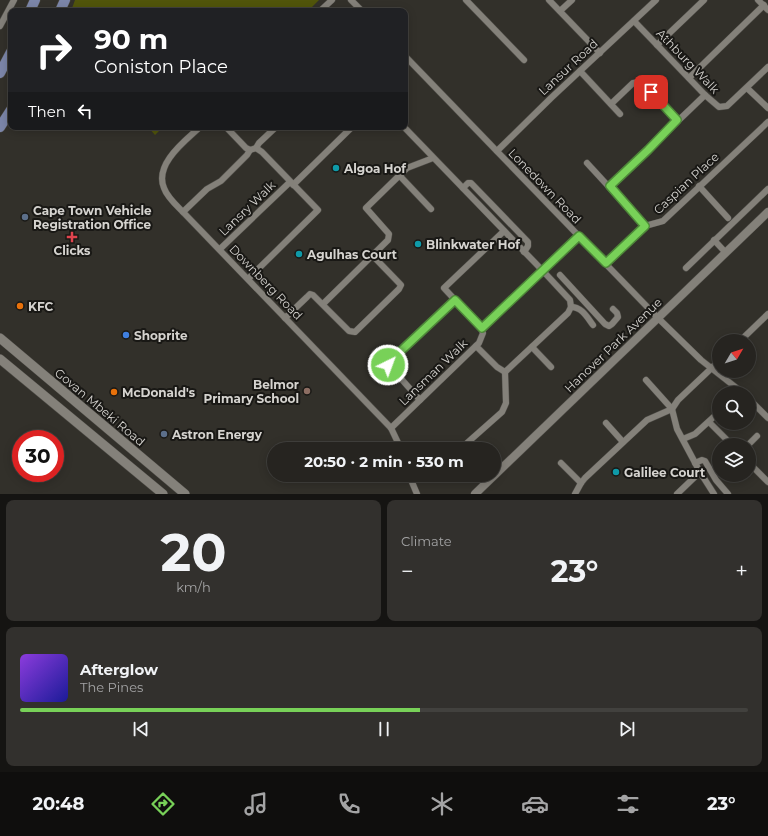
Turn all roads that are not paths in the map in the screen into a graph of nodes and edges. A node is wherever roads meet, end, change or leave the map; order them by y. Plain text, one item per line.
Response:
1 (332, 0) edge
2 (351, 0) edge
3 (466, 0) edge
4 (550, 0) edge
5 (572, 0) edge
6 (656, 0) edge
7 (704, 0) edge
8 (758, 0) edge
9 (323, 8) edge
10 (359, 8) edge
11 (766, 8) edge
12 (8, 11) edge
13 (560, 11) junction
14 (634, 21) junction
15 (0, 26) edge
16 (657, 45) junction
17 (600, 53) junction
18 (8, 57) edge
19 (408, 59) edge
20 (524, 60) dead end
21 (768, 67) edge
22 (580, 71) junction
23 (0, 72) edge
24 (689, 78) junction
25 (746, 88) junction
26 (705, 95) junction
27 (611, 104) junction
28 (768, 108) edge
29 (620, 114) dead end
30 (8, 115) edge
31 (677, 120) junction
32 (768, 122) edge
33 (0, 127) edge
34 (197, 130) edge
35 (229, 130) edge
36 (273, 130) edge
37 (349, 130) edge
38 (407, 130) edge
39 (253, 149) junction
40 (497, 151) junction
41 (433, 158) junction
42 (587, 163) dead end
43 (399, 176) junction
44 (292, 183) junction
45 (610, 186) junction
46 (699, 186) junction
47 (463, 188) junction
48 (768, 189) edge
49 (431, 209) dead end
50 (183, 212) junction
51 (768, 212) edge
52 (728, 218) dead end
53 (645, 226) junction
54 (504, 231) junction
55 (579, 236) junction
56 (714, 240) junction
57 (220, 249) junction
58 (524, 252) junction
59 (726, 253) junction
60 (373, 256) junction
61 (606, 263) junction
62 (686, 268) dead end
63 (543, 271) junction
64 (560, 275) dead end
65 (248, 279) junction
66 (571, 287) junction
67 (564, 294) junction
68 (455, 300) junction
69 (323, 304) junction
70 (571, 307) junction
71 (613, 308) dead end
72 (768, 314) edge
73 (285, 318) junction
74 (658, 318) junction
75 (593, 325) dead end
76 (482, 328) junction
77 (747, 334) edge
78 (0, 338) edge
79 (476, 346) junction
80 (532, 347) junction
81 (0, 359) edge
82 (551, 368) dead end
83 (711, 368) junction
84 (505, 372) junction
85 (646, 380) dead end
86 (734, 386) edge
87 (420, 400) junction
88 (756, 406) edge
89 (672, 408) junction
90 (768, 418) edge
91 (712, 419) edge
92 (709, 422) junction
93 (606, 423) dead end
94 (391, 428) junction
95 (725, 438) edge
96 (683, 439) junction
97 (398, 442) edge
98 (469, 442) edge
99 (623, 442) junction
100 (561, 463) dead end
101 (695, 463) junction
102 (756, 470) edge
103 (700, 472) junction
104 (767, 480) edge
105 (412, 482) edge
106 (581, 483) junction
107 (163, 494) edge
108 (184, 494) edge
109 (417, 494) edge
110 (475, 494) edge
111 (575, 494) edge
112 (677, 494) edge
113 (714, 494) edge
114 (728, 494) edge

1 - 9 street
2 - 10 street
3 - 20 street
4 - 13 street
5 - 13 street
6 - 14 street, Lansur Road
7 - 16 street
8 - 11 street
11 - 24 street
12 - 15 street
13 - 17 street
14 - 16 street, Athburg Walk
14 - 17 street, Lansur Road
16 - 24 street, Athburg Walk
17 - 22 street, Lansur Road
18 - 23 main road
19 - 40 street, Lonedown Road
21 - 25 street, Athburg Walk
22 - 27 street
22 - 40 street, Lansur Road
24 - 26 street, Athburg Walk
25 - 26 street, Athburg Walk
25 - 28 street
26 - 31 street
27 - 29 street
27 - 31 street
30 - 33 main road
31 - 45 street
32 - 46 street, Caspian Place
34 - 50 street, Downberg Road
35 - 39 street, Lansry Walk
36 - 39 street
37 - 44 street, Lansry Walk
38 - 41 street
39 - 44 street, Lansry Walk
39 - 50 street
40 - 55 street, Lonedown Road
41 - 43 street
41 - 47 street
42 - 45 street
43 - 49 street
43 - 60 street
44 - 57 street, Lansry Walk
44 - 65 street, Lansry Walk
45 - 53 street, Caspian Place
46 - 52 street
46 - 53 street, Caspian Place
47 - 54 street
47 - 58 street
48 - 56 street
50 - 57 street, Downberg Road
51 - 59 street, Hanover Park Avenue
53 - 61 street
54 - 58 street
54 - 68 street
55 - 61 street, Lonedown Road
55 - 63 street
56 - 59 street
56 - 62 street
57 - 65 street, Downberg Road
58 - 63 street
59 - 74 street, Hanover Park Avenue
60 - 69 street
60 - 69 street
61 - 74 street, Lonedown Road
63 - 67 street
63 - 76 street
64 - 66 street
65 - 73 street, Downberg Road
66 - 67 street
66 - 71 street
67 - 70 street
68 - 76 street
68 - 87 street
69 - 73 street
70 - 75 street
70 - 80 street
72 - 77 street
73 - 94 street, Downberg Road
74 - 83 street, Lonedown Road
74 - 110 street, Hanover Park Avenue
76 - 79 street, Lansman Walk
78 - 108 main road, Govan Mbeki Road
79 - 84 street
79 - 87 street, Lansman Walk
80 - 82 street
80 - 84 street
81 - 107 main road
83 - 86 street, Lonedown Road
83 - 89 street
84 - 98 street
85 - 89 street
87 - 94 street, Lansman Walk
88 - 90 street
89 - 96 street
89 - 99 street
91 - 92 street
92 - 95 street
92 - 96 street
93 - 99 street
94 - 97 street, Downberg Road
96 - 101 street
99 - 106 street
100 - 106 street
101 - 103 street
101 - 114 street
102 - 104 street
103 - 112 street
103 - 113 street
105 - 109 street
106 - 111 street

